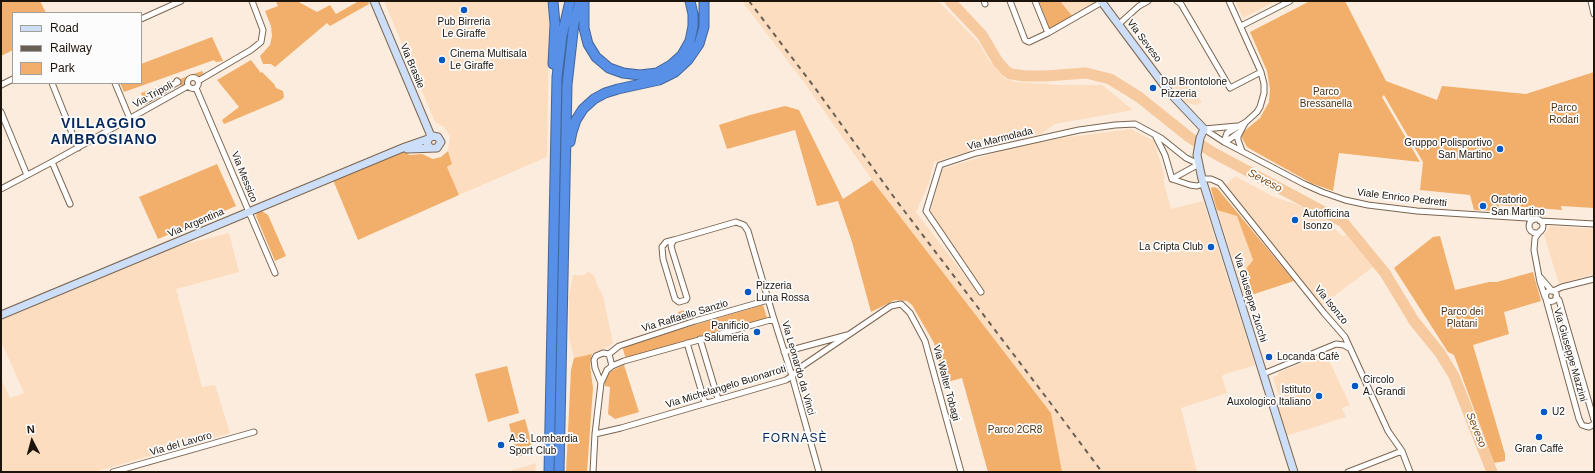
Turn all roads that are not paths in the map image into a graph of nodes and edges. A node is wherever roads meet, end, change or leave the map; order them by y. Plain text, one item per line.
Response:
1 (181, 1) edge
2 (252, 1) edge
3 (553, 1) edge
4 (570, 1) edge
5 (580, 1) edge
6 (584, 1) edge
7 (690, 1) edge
8 (697, 1) edge
9 (704, 1) edge
10 (1010, 1) edge
11 (1035, 1) edge
12 (1148, 1) edge
13 (1229, 1) edge
14 (1290, 1) edge
15 (1591, 1) edge
16 (375, 2) edge
17 (1102, 2) edge
18 (1181, 2) edge
19 (1594, 14) edge
20 (142, 19) edge
21 (1119, 24) junction
22 (1241, 26) junction
23 (1048, 33) junction
24 (699, 44) junction
25 (1261, 72) junction
26 (12, 80) edge
27 (177, 81) dead end
28 (198, 81) junction
29 (52, 84) edge
30 (115, 84) edge
31 (1, 85) edge
32 (188, 86) junction
33 (196, 88) junction
34 (145, 102) dead end
35 (1, 112) edge
36 (130, 118) junction
37 (1246, 122) junction
38 (1238, 126) junction
39 (1204, 129) junction
40 (556, 132) junction
41 (1239, 132) junction
42 (1155, 135) junction
43 (430, 138) junction
44 (1224, 142) junction
45 (78, 148) junction
46 (430, 148) junction
47 (398, 150) junction
48 (1242, 151) junction
49 (52, 162) junction
50 (1199, 164) junction
51 (28, 175) junction
52 (1172, 179) junction
53 (1202, 181) junction
54 (564, 183) junction
55 (1, 189) edge
56 (70, 204) dead end
57 (248, 212) junction
58 (1519, 218) junction
59 (1532, 220) junction
60 (1540, 221) junction
61 (1552, 221) junction
62 (1594, 224) edge
63 (1529, 225) junction
64 (1541, 230) junction
65 (1531, 232) junction
66 (1535, 238) junction
67 (674, 240) junction
68 (275, 274) dead end
69 (1540, 277) junction
70 (1594, 280) edge
71 (981, 292) dead end
72 (1554, 294) junction
73 (1545, 298) junction
74 (768, 300) junction
75 (901, 304) joint
76 (1, 315) edge
77 (774, 319) junction
78 (1340, 331) junction
79 (850, 334) junction
80 (700, 339) junction
81 (687, 343) junction
82 (1336, 344) junction
83 (1350, 348) junction
84 (784, 352) junction
85 (609, 354) junction
86 (612, 366) junction
87 (1263, 374) junction
88 (792, 376) junction
89 (601, 383) junction
90 (718, 399) junction
91 (705, 403) junction
92 (1594, 420) edge
93 (1594, 424) edge
94 (254, 432) dead end
95 (595, 434) junction
96 (1402, 451) junction
97 (113, 472) edge
98 (548, 472) edge
99 (559, 472) edge
100 (593, 472) edge
101 (819, 472) edge
102 (961, 472) edge
103 (1294, 472) edge
104 (1348, 472) edge
105 (1410, 472) edge

1 - 20 street
2 - 28 street, Via Tripoli
3 - 40 highway
4 - 40 highway
5 - 54 highway
6 - 7 highway
8 - 24 highway
9 - 24 highway
10 - 23 street
11 - 23 street
12 - 21 street
13 - 22 street
14 - 22 street
15 - 19 street
16 - 43 street, Via Brasile
17 - 21 street, Via Seveso
17 - 23 street
18 - 25 street
21 - 39 street, Via Seveso
22 - 25 street
24 - 54 highway
25 - 37 street
26 - 31 street
27 - 34 street
28 - 32 street, Via Tripoli
28 - 33 street
29 - 45 street
30 - 36 street
32 - 33 street, Via Tripoli
32 - 36 street, Via Tripoli
33 - 57 street, Via Messico
35 - 51 street
36 - 45 street, Via Tripoli
37 - 38 street
37 - 41 street
38 - 39 street
38 - 44 street
39 - 44 street, Viale Enrico Pedretti
39 - 50 street, Via Giuseppe Zucchi
40 - 98 highway
41 - 44 street
41 - 48 street
42 - 50 street, Via Marmolada
42 - 52 street
42 - 71 street, Via Marmolada
43 - 46 street
43 - 46 street
43 - 47 street, Via Argentina
44 - 48 street, Viale Enrico Pedretti
45 - 49 street, Via Tripoli
46 - 47 street, Via Argentina
47 - 57 street, Via Argentina
48 - 58 street, Viale Enrico Pedretti
49 - 51 street, Via Tripoli
49 - 56 street
50 - 52 street
50 - 53 street, Via Giuseppe Zucchi
51 - 55 street, Via Tripoli
52 - 53 street, Via Isonzo
53 - 78 street, Via Isonzo
53 - 87 street, Via Giuseppe Zucchi
54 - 99 highway
57 - 68 street, Via Messico
57 - 76 street, Via Argentina
58 - 59 street, Viale Enrico Pedretti
58 - 63 street
59 - 60 street
59 - 63 street
60 - 61 street
60 - 64 street
61 - 62 street
61 - 64 street
63 - 65 street
64 - 65 street
64 - 66 street
65 - 66 street
66 - 69 street, Via Giuseppe Mazzini
67 - 67 street
67 - 74 street, Via Leonardo da Vinci
69 - 72 street, Via Giuseppe Mazzini
69 - 73 street, Via Giuseppe Mazzini
70 - 72 street
72 - 73 street
72 - 73 street
72 - 92 street, Via Giuseppe Mazzini
73 - 93 street, Via Giuseppe Mazzini
74 - 77 street, Via Leonardo da Vinci
74 - 85 street, Via Raffaello Sanzio
75 - 79 street, Via Michelangelo Buonarroti
75 - 102 street, Via Walter Tobagi
77 - 80 street
77 - 84 street, Via Leonardo da Vinci
78 - 82 street
78 - 83 street, Via Isonzo
79 - 84 street, Via Michelangelo Buonarroti
79 - 88 street, Via Michelangelo Buonarroti
80 - 81 street
80 - 90 street
81 - 86 street
81 - 91 street
82 - 83 street
82 - 87 street
83 - 96 street, Via Isonzo
84 - 88 street, Via Leonardo da Vinci
85 - 86 street
85 - 89 street, Via Raffaello Sanzio
86 - 89 street
87 - 103 street, Via Giuseppe Zucchi
88 - 90 street, Via Michelangelo Buonarroti
88 - 101 street, Via Leonardo da Vinci
89 - 95 street
90 - 91 street, Via Michelangelo Buonarroti
91 - 95 street, Via Michelangelo Buonarroti
94 - 97 street, Via del Lavoro
95 - 100 street
96 - 104 street
96 - 105 street, Via Isonzo

